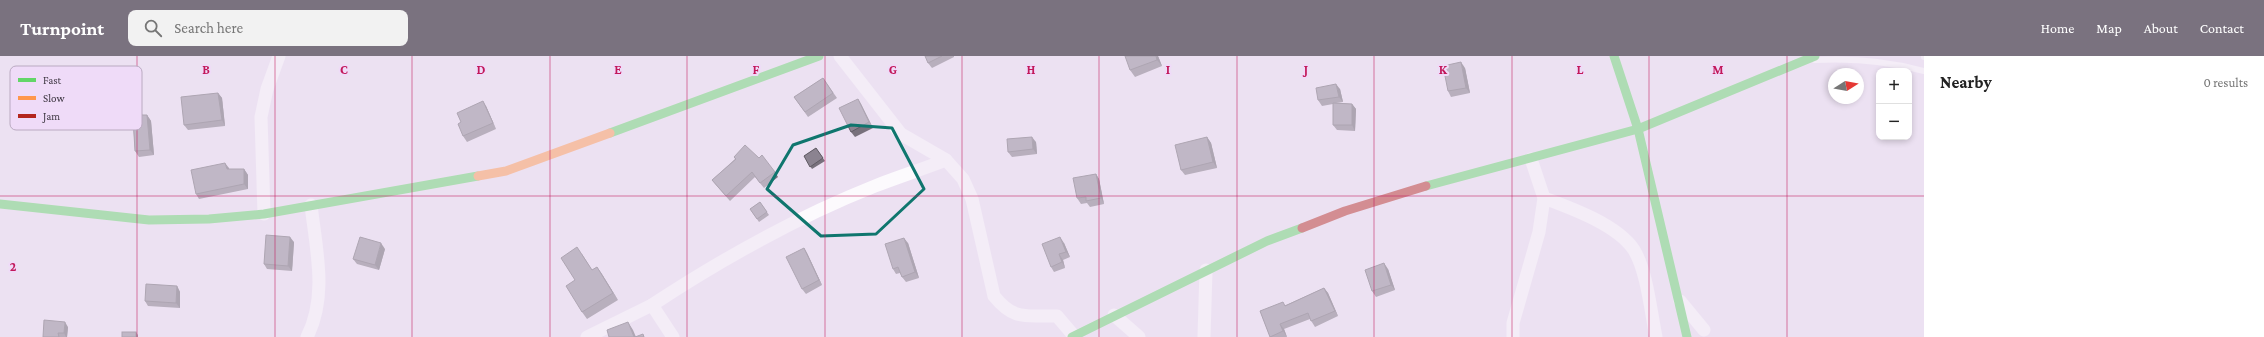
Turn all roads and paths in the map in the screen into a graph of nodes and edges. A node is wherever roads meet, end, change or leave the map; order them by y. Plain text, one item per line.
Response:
1 (279, 56) edge
2 (819, 56) edge
3 (840, 56) edge
4 (1614, 56) edge
5 (1815, 56) edge
6 (1803, 61) junction
7 (1924, 71) edge
8 (1638, 129) junction
9 (1531, 159) junction
10 (946, 160) junction
11 (1544, 198) junction
12 (0, 204) edge
13 (311, 205) junction
14 (264, 214) junction
15 (1206, 270) junction
16 (1678, 298) junction
17 (652, 305) junction
18 (1114, 316) junction
19 (1707, 334) edge
20 (1073, 336) edge
21 (307, 337) edge
22 (587, 337) edge
23 (673, 337) edge
24 (1139, 337) edge
25 (1204, 337) edge
26 (1513, 337) edge
27 (1656, 337) edge
28 (1687, 337) edge

1 - 14 street
2 - 13 street
3 - 10 street
4 - 8 street
5 - 6 street
6 - 7 lane
6 - 8 street
8 - 9 street
8 - 16 street
9 - 11 street
9 - 15 street
10 - 17 street
10 - 20 street
11 - 26 street
11 - 27 street
12 - 14 street
13 - 14 street
13 - 21 street
15 - 18 street
15 - 25 street
16 - 19 street
16 - 28 street
17 - 22 street
17 - 23 street
18 - 20 street
18 - 24 street

